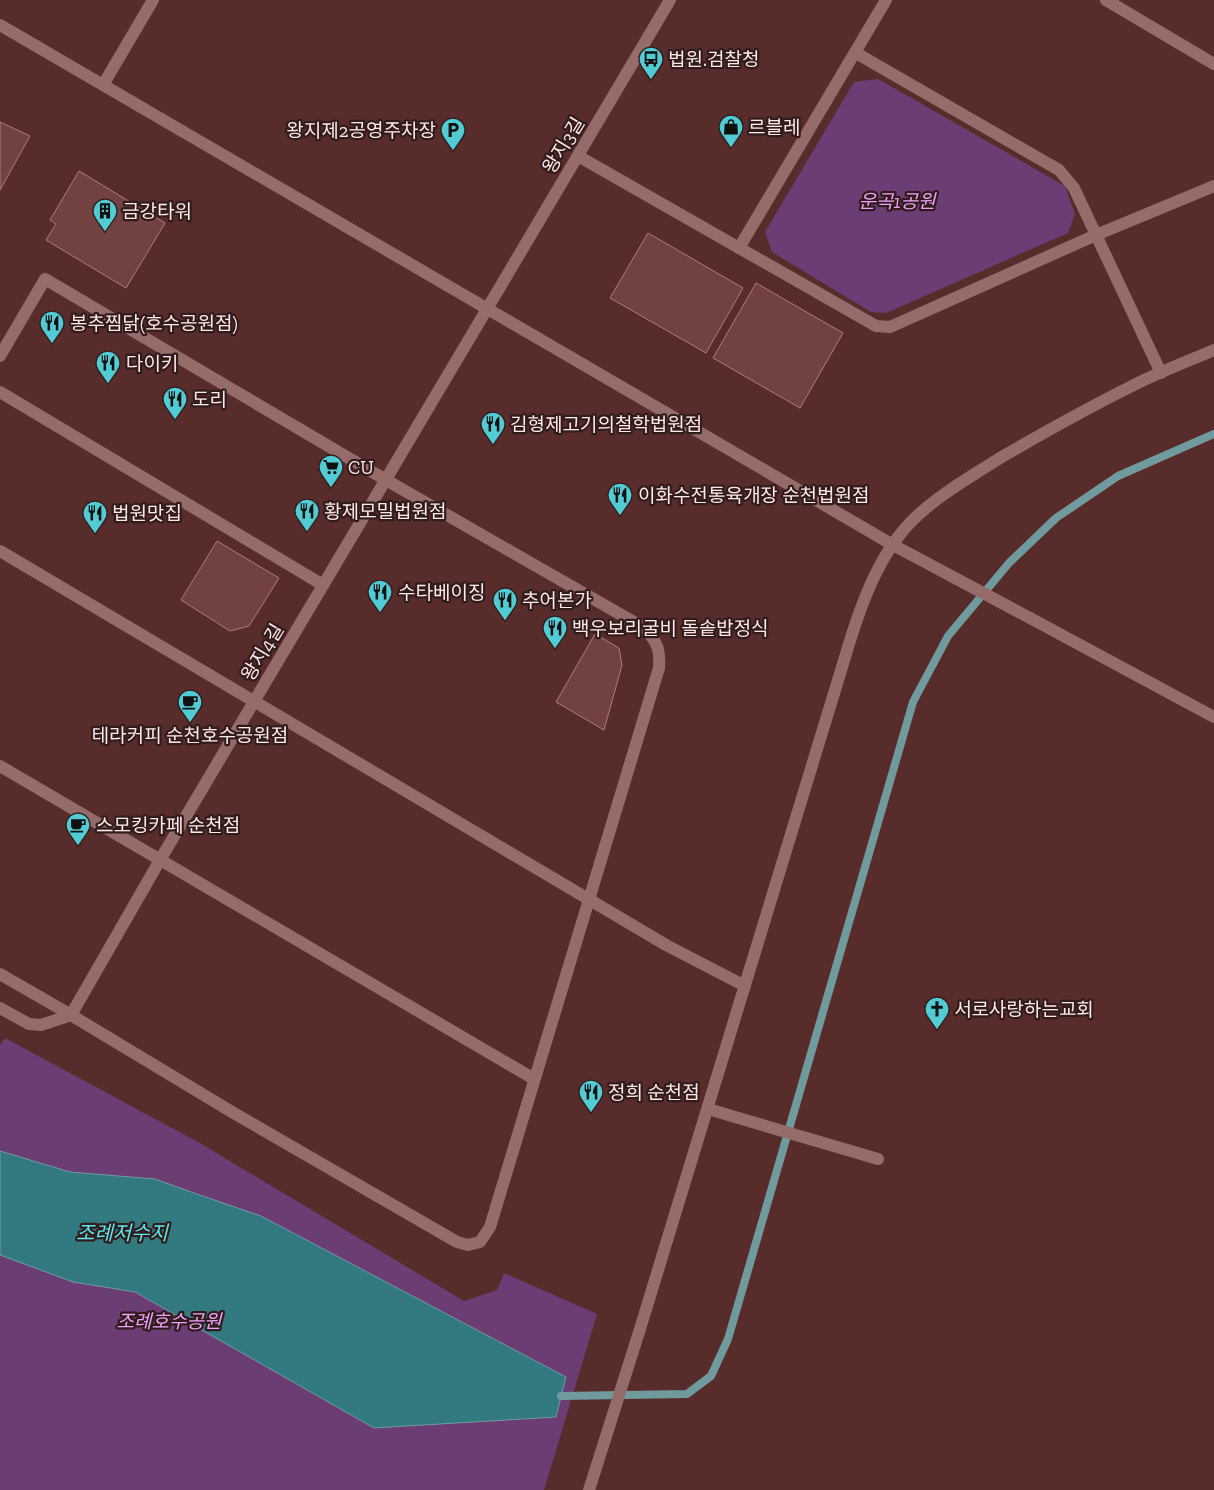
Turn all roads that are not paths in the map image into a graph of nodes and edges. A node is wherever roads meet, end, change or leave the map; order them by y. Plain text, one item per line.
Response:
1 (153, 0) edge
2 (670, 0) edge
3 (886, 0) edge
4 (1106, 0) edge
5 (0, 25) edge
6 (856, 53) junction
7 (1214, 64) edge
8 (103, 85) junction
9 (578, 156) junction
10 (1214, 186) edge
11 (1096, 235) junction
12 (739, 248) junction
13 (487, 309) junction
14 (1214, 350) edge
15 (0, 356) edge
16 (1161, 373) junction
17 (0, 392) edge
18 (386, 480) junction
19 (893, 545) junction
20 (0, 551) edge
21 (323, 585) junction
22 (254, 701) junction
23 (1214, 717) edge
24 (0, 766) edge
25 (160, 860) junction
26 (589, 899) junction
27 (0, 974) edge
28 (744, 986) junction
29 (0, 1008) edge
30 (71, 1015) junction
31 (534, 1079) junction
32 (708, 1109) junction
33 (878, 1159) dead end
34 (589, 1490) edge

1 - 8 street
2 - 9 street, 왕지3길
3 - 6 street
4 - 7 street
5 - 8 street
6 - 11 street
6 - 12 street
8 - 13 street
9 - 12 street
9 - 13 street, 왕지3길
10 - 11 street
11 - 12 street
11 - 16 street
13 - 18 street, 왕지4길
13 - 19 street
14 - 16 street
15 - 18 street
16 - 19 street
17 - 21 street
18 - 21 street, 왕지4길
18 - 26 street
19 - 23 street
19 - 28 street
20 - 22 street
21 - 22 street, 왕지4길
22 - 25 street, 왕지4길
22 - 26 street
24 - 25 street
25 - 30 street, 왕지4길
25 - 31 street
26 - 28 street
26 - 31 street
27 - 30 street
28 - 32 street
29 - 30 street
30 - 31 street
32 - 33 street
32 - 34 street

